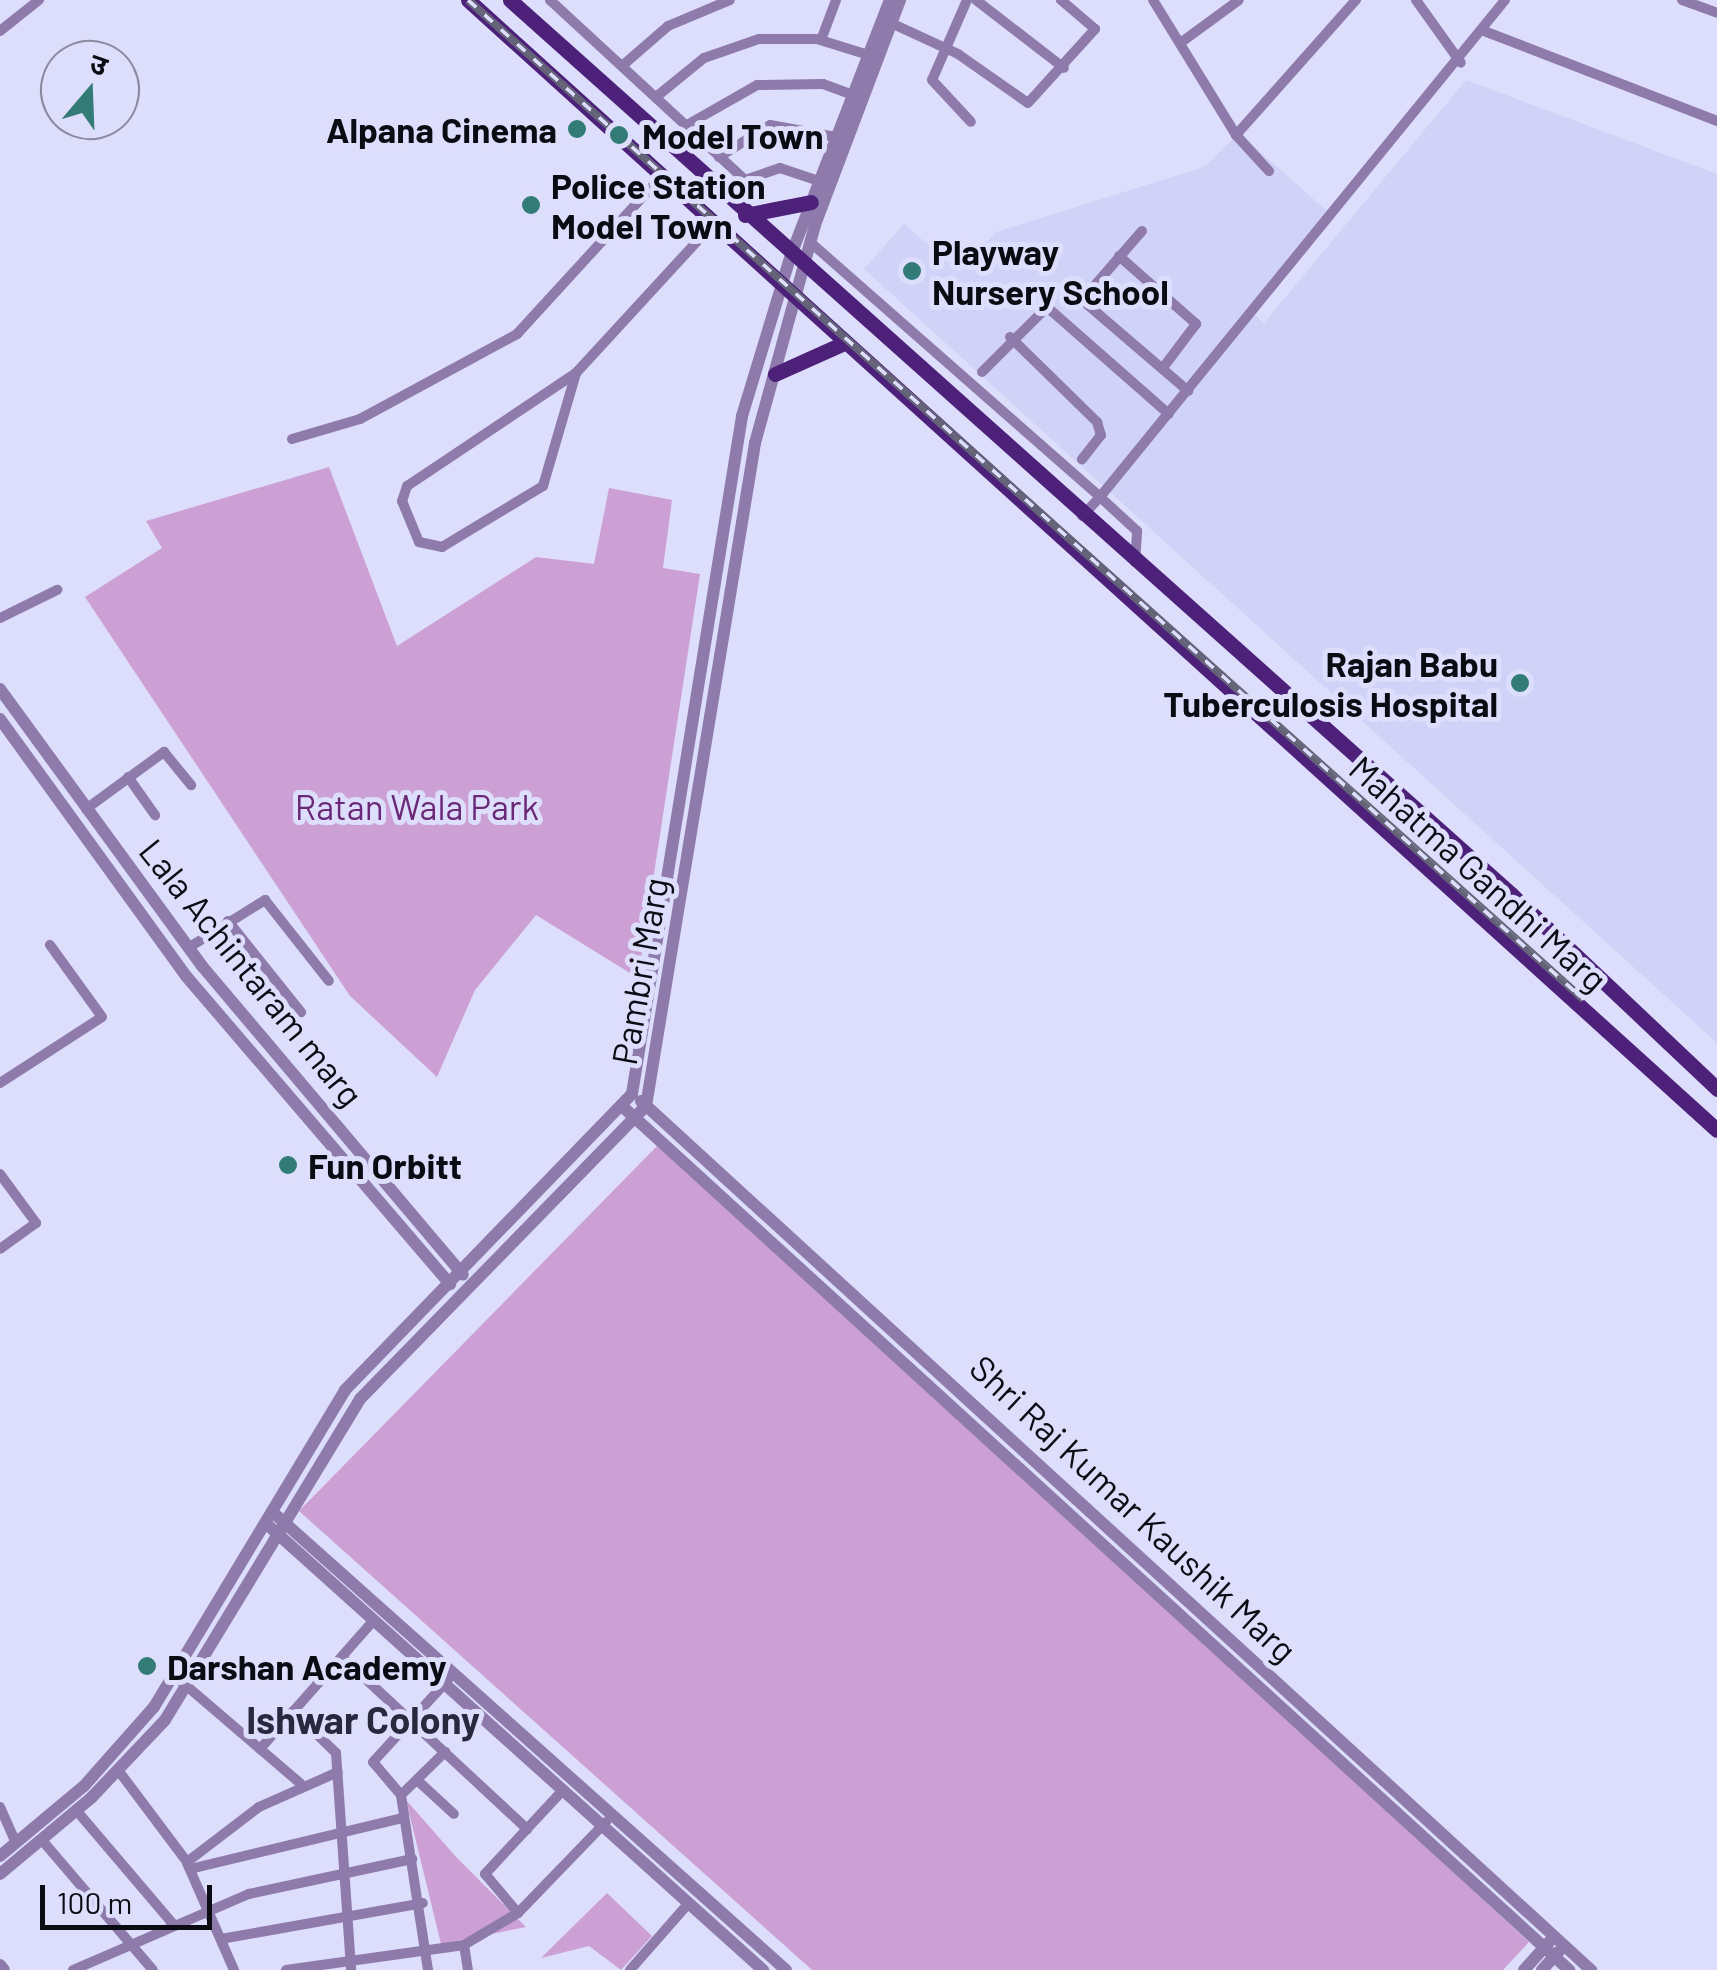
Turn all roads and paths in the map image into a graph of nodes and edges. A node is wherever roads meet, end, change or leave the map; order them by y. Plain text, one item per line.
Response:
1 (39, 0) edge
2 (468, 0) edge
3 (510, 0) edge
4 (550, 0) edge
5 (730, 0) edge
6 (836, 0) edge
7 (890, 0) edge
8 (900, 0) edge
9 (967, 0) edge
10 (976, 0) edge
11 (1061, 0) edge
12 (1153, 0) edge
13 (1239, 0) edge
14 (1356, 0) edge
15 (1416, 0) edge
16 (1505, 0) edge
17 (1682, 0) edge
18 (1717, 13) edge
19 (891, 24) junction
20 (1096, 29) junction
21 (1484, 31) junction
22 (0, 32) edge
23 (1107, 38) dead end
24 (821, 40) junction
25 (1183, 40) junction
26 (946, 48) junction
27 (868, 55) junction
28 (1461, 63) junction
29 (622, 66) junction
30 (1064, 68) junction
31 (853, 95) junction
32 (656, 97) junction
33 (1717, 121) edge
34 (971, 122) dead end
35 (687, 125) junction
36 (1236, 136) junction
37 (836, 137) junction
38 (720, 157) junction
39 (1270, 171) dead end
40 (660, 178) junction
41 (819, 180) junction
42 (750, 182) junction
43 (811, 202) junction
44 (743, 213) junction
45 (711, 226) junction
46 (1142, 232) dead end
47 (810, 242) junction
48 (791, 255) junction
49 (1118, 256) junction
50 (805, 268) junction
51 (781, 290) junction
52 (796, 303) junction
53 (1010, 338) junction
54 (842, 344) junction
55 (1162, 369) junction
56 (982, 372) dead end
57 (576, 373) junction
58 (775, 374) junction
59 (1188, 392) junction
60 (1168, 414) junction
61 (292, 439) dead end
62 (1082, 460) dead end
63 (1100, 496) junction
64 (1082, 516) junction
65 (1135, 563) junction
66 (57, 590) dead end
67 (0, 618) edge
68 (0, 689) edge
69 (0, 720) edge
70 (692, 733) junction
71 (708, 736) junction
72 (128, 777) junction
73 (190, 785) dead end
74 (86, 809) junction
75 (155, 815) dead end
76 (228, 921) junction
77 (50, 945) dead end
78 (188, 948) junction
79 (329, 980) dead end
80 (301, 1012) dead end
81 (1696, 1068) junction
82 (0, 1083) edge
83 (1717, 1090) edge
84 (1676, 1092) junction
85 (632, 1094) junction
86 (646, 1106) junction
87 (623, 1108) junction
88 (638, 1119) junction
89 (1717, 1130) edge
90 (0, 1174) edge
91 (0, 1249) edge
92 (458, 1270) junction
93 (447, 1281) junction
94 (469, 1282) junction
95 (458, 1293) junction
96 (958, 1387) junction
97 (944, 1402) junction
98 (265, 1514) junction
99 (278, 1526) junction
100 (374, 1620) junction
101 (342, 1657) junction
102 (1254, 1660) junction
103 (456, 1672) junction
104 (1240, 1672) junction
105 (181, 1680) junction
106 (445, 1684) junction
107 (294, 1711) junction
108 (408, 1718) junction
109 (260, 1749) junction
110 (444, 1752) junction
111 (118, 1770) junction
112 (338, 1772) junction
113 (417, 1780) junction
114 (301, 1784) junction
115 (562, 1790) junction
116 (401, 1795) junction
117 (0, 1806) edge
118 (76, 1810) junction
119 (454, 1814) dead end
120 (613, 1814) junction
121 (403, 1818) junction
122 (602, 1826) junction
123 (526, 1829) junction
124 (340, 1832) junction
125 (41, 1839) junction
126 (16, 1842) junction
127 (0, 1856) edge
128 (412, 1859) junction
129 (188, 1866) junction
130 (345, 1871) junction
131 (0, 1874) edge
132 (423, 1904) junction
133 (688, 1904) junction
134 (210, 1907) junction
135 (347, 1911) junction
136 (518, 1913) junction
137 (173, 1924) junction
138 (222, 1939) junction
139 (137, 1941) junction
140 (1560, 1941) junction
141 (464, 1945) junction
142 (426, 1948) junction
143 (1549, 1952) junction
144 (350, 1956) junction
145 (633, 1969) edge
146 (73, 1970) edge
147 (153, 1970) edge
148 (234, 1970) edge
149 (286, 1970) edge
150 (351, 1970) edge
151 (428, 1970) edge
152 (468, 1970) edge
153 (763, 1970) edge
154 (786, 1970) edge
155 (1524, 1970) edge
156 (1542, 1970) edge
157 (1569, 1970) edge
158 (1591, 1970) edge

1 - 22 street
2 - 40 main road
3 - 44 main road
4 - 29 street
5 - 29 street
6 - 24 street
7 - 27 street, Pambri Marg
8 - 19 street, Pambri Marg
9 - 26 street
10 - 30 street
11 - 20 street
12 - 25 street
13 - 25 street
14 - 36 street
15 - 28 street
16 - 21 street
17 - 18 street
19 - 26 street
19 - 47 street, Pambri Marg
20 - 23 street
20 - 30 street
21 - 28 street
21 - 33 street
24 - 27 street
24 - 32 street
25 - 36 street
26 - 30 street
26 - 34 street
27 - 31 street, Pambri Marg
28 - 59 street
29 - 32 street
31 - 35 street
31 - 37 street, Pambri Marg
32 - 35 street
35 - 38 street
36 - 39 street
37 - 38 street
37 - 41 street, Pambri Marg
38 - 42 street
40 - 45 main road
40 - 61 street
41 - 42 street
41 - 43 street, Pambri Marg
42 - 44 street
43 - 44 main road
43 - 48 street, Pambri Marg
44 - 48 main road
45 - 51 main road
45 - 57 street
46 - 49 street
47 - 50 street, Pambri Marg
47 - 63 street
48 - 50 main road, Mahatma Gandhi Marg
48 - 51 street, Pambri Marg
49 - 55 street
49 - 55 street
50 - 52 street, Pambri Marg
50 - 64 main road, Mahatma Gandhi Marg
51 - 52 main road, Mahatma Gandhi Marg
51 - 70 street, Pambri Marg
52 - 54 main road, Mahatma Gandhi Marg
52 - 58 street, Pambri Marg
53 - 56 street
53 - 60 street
53 - 62 street
54 - 58 main road
54 - 84 main road, Mahatma Gandhi Marg
55 - 59 street
57 - 57 street
58 - 71 street, Pambri Marg
59 - 60 street
60 - 63 street
63 - 64 street
63 - 65 street
64 - 65 main road, Mahatma Gandhi Marg
65 - 81 main road, Mahatma Gandhi Marg
66 - 67 street
68 - 74 street, Lala Achintaram marg
69 - 93 street, Lala Achintaram marg
70 - 71 street
70 - 85 street, Pambri Marg
71 - 86 street, Pambri Marg
72 - 73 street
72 - 74 street
72 - 75 street
74 - 78 street, Lala Achintaram marg
76 - 78 street
76 - 79 street
76 - 80 street
77 - 82 street
78 - 92 street, Lala Achintaram marg
81 - 83 main road, Mahatma Gandhi Marg
81 - 84 main road
84 - 89 main road, Mahatma Gandhi Marg
85 - 86 street, Shri Raj Kumar Kaushik Marg
85 - 87 street, Pambri Marg
86 - 88 street, Pambri Marg
86 - 96 street, Shri Raj Kumar Kaushik Marg
87 - 88 street, Shri Raj Kumar Kaushik Marg
87 - 92 street, Pambri Marg
88 - 94 street, Pambri Marg
88 - 97 street, Shri Raj Kumar Kaushik Marg
90 - 91 street
92 - 93 street, Pambri Marg
92 - 94 street, Lala Achintaram marg
93 - 95 street, Lala Achintaram marg
93 - 98 street, Pambri Marg
94 - 95 street, Pambri Marg
95 - 99 street, Pambri Marg
96 - 97 street
96 - 102 street, Shri Raj Kumar Kaushik Marg
97 - 104 street, Shri Raj Kumar Kaushik Marg
98 - 99 street
98 - 105 street, Pambri Marg
99 - 100 street
99 - 103 street
99 - 105 street, Pambri Marg
100 - 101 street
100 - 106 street
101 - 107 street
101 - 108 street
102 - 104 street
102 - 140 street, Shri Raj Kumar Kaushik Marg
103 - 106 street
103 - 120 street
104 - 143 street, Shri Raj Kumar Kaushik Marg
105 - 109 street
105 - 111 street
105 - 126 street
106 - 108 street
106 - 115 street
107 - 109 street
107 - 112 street
108 - 110 street
108 - 116 street
109 - 114 street
110 - 113 street
110 - 123 street
111 - 118 street
111 - 129 street
112 - 114 street
112 - 124 street
113 - 116 street
113 - 119 street
114 - 129 street
115 - 122 street
115 - 123 street
116 - 121 street
117 - 126 street
118 - 125 street
118 - 137 street
120 - 122 street
120 - 154 street
121 - 124 street
121 - 128 street
122 - 133 street
122 - 136 street
123 - 136 street
124 - 129 street
124 - 130 street
125 - 131 street
125 - 139 street
126 - 127 street
128 - 130 street
128 - 132 street
129 - 134 street
130 - 134 street
130 - 135 street
132 - 135 street
132 - 142 street
133 - 145 street
133 - 153 street
134 - 137 street
134 - 138 street
135 - 138 street
135 - 144 street
136 - 141 street
137 - 139 street
138 - 148 street
139 - 146 street
139 - 147 street
140 - 143 street
140 - 158 street, Shri Raj Kumar Kaushik Marg
141 - 142 street
141 - 152 street
142 - 144 street
142 - 151 street
143 - 155 street
143 - 156 street
143 - 157 street, Shri Raj Kumar Kaushik Marg
144 - 149 street
144 - 150 street

